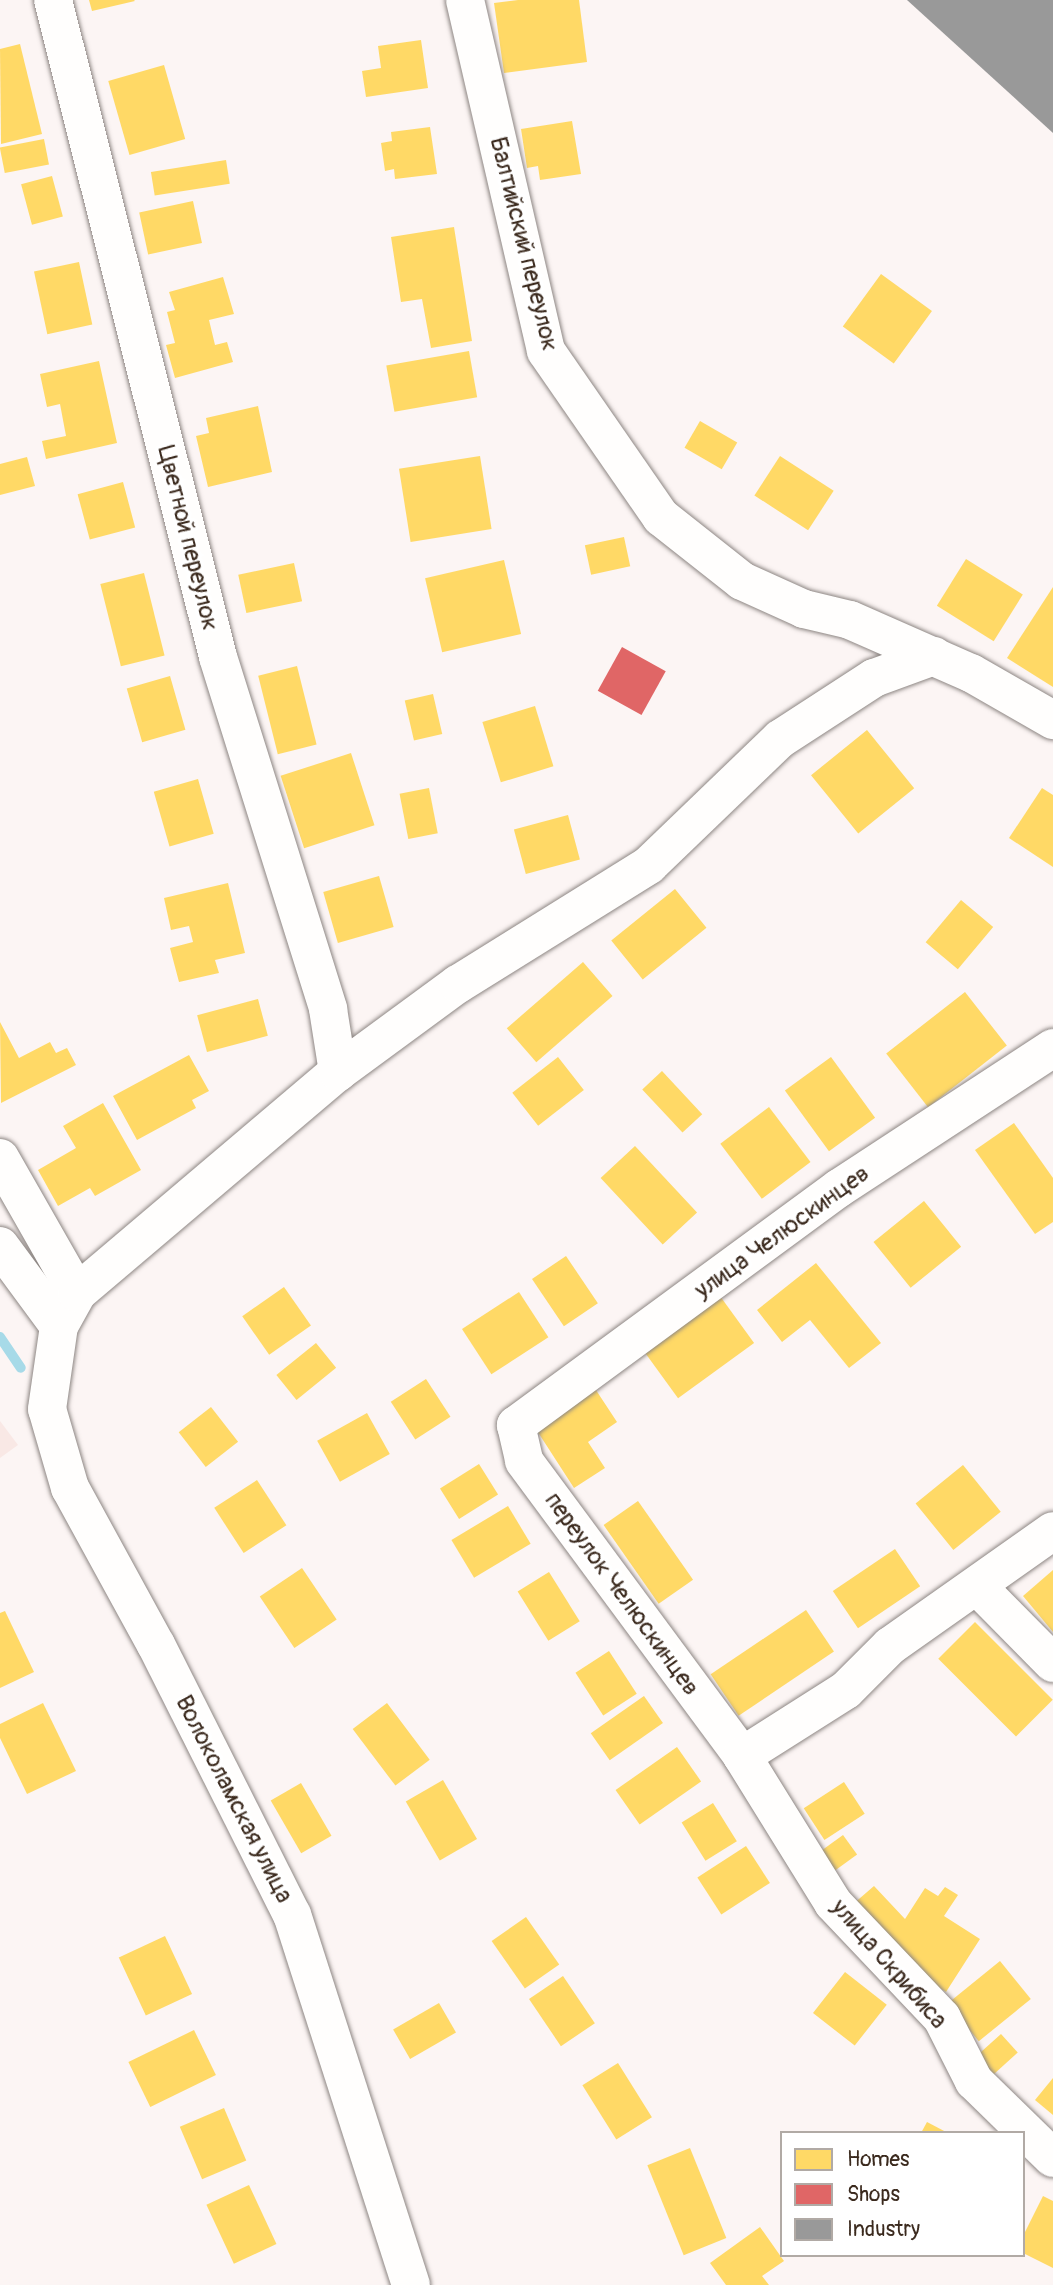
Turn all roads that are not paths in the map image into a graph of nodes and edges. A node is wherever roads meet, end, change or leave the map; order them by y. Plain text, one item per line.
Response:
1 (52, 0) edge
2 (466, 0) edge
3 (934, 656) junction
4 (1053, 720) edge
5 (1053, 1048) edge
6 (338, 1072) junction
7 (0, 1158) edge
8 (0, 1246) edge
9 (77, 1293) junction
10 (59, 1326) junction
11 (516, 1425) joint
12 (1053, 1531) edge
13 (977, 1586) junction
14 (1053, 1663) edge
15 (742, 1756) junction
16 (1053, 2158) edge
17 (411, 2285) edge

1 - 6 street, Цветной переулок
2 - 3 street, Балтийский переулок
3 - 4 street, Балтийский переулок
3 - 6 street
5 - 11 street, улица Челюскинцев
6 - 9 street
7 - 9 street
8 - 10 street
9 - 10 street
10 - 17 street, Волоколамская улица
11 - 15 street, переулок Челюскинцев
12 - 13 street
13 - 14 street
13 - 15 street
15 - 16 street, улица Скрибиса

